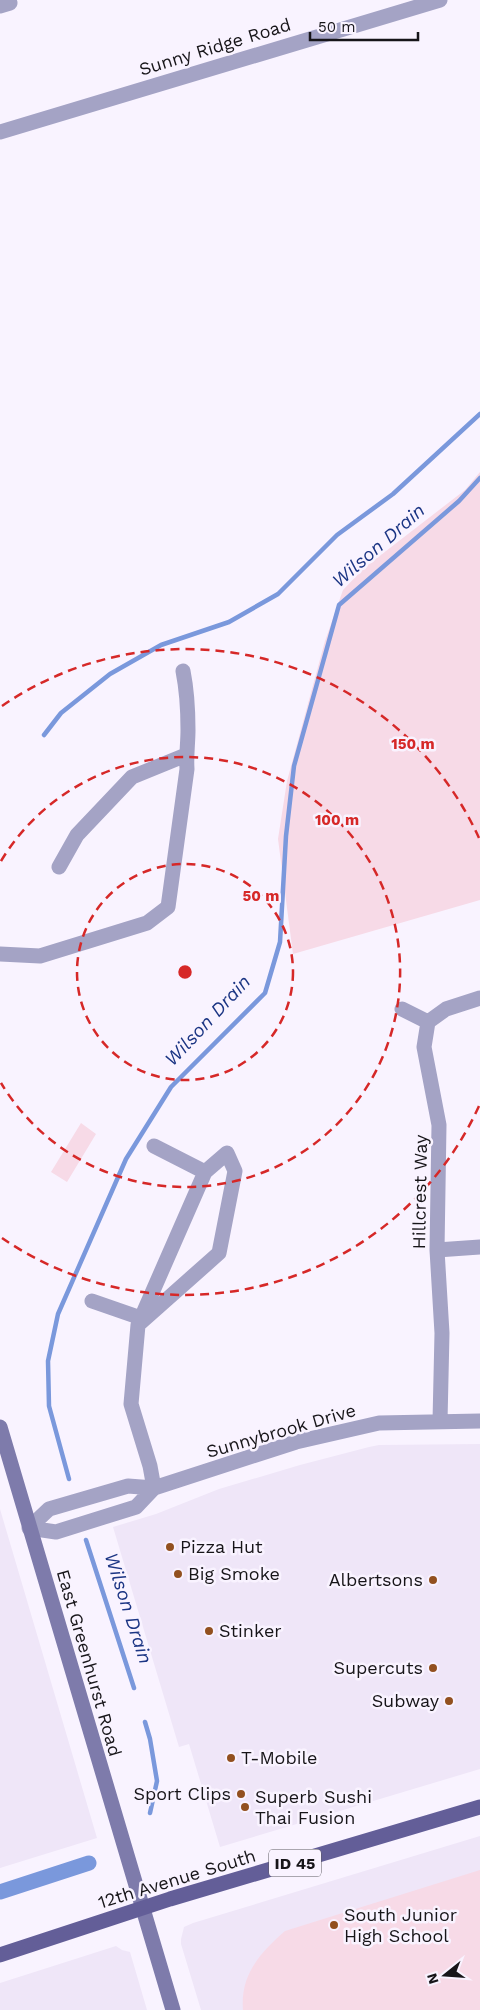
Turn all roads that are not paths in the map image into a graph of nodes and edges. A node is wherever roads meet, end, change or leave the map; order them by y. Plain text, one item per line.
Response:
1 (440, 0) edge
2 (0, 132) edge
3 (183, 671) dead end
4 (186, 755) junction
5 (59, 867) dead end
6 (0, 954) edge
7 (480, 998) edge
8 (402, 1009) dead end
9 (428, 1022) junction
10 (154, 1146) dead end
11 (205, 1172) junction
12 (480, 1247) edge
13 (437, 1250) junction
14 (92, 1301) dead end
15 (140, 1322) junction
16 (480, 1421) edge
17 (440, 1422) junction
18 (0, 1427) edge
19 (154, 1488) junction
20 (30, 1528) junction
21 (480, 1807) edge
22 (142, 1909) junction
23 (0, 1955) edge
24 (173, 2010) edge

1 - 2 street, Sunny Ridge Road
3 - 4 street
4 - 5 street
4 - 6 street
7 - 9 street
8 - 9 street
9 - 13 street, Hillcrest Way
10 - 11 street
11 - 15 street
11 - 15 street
12 - 13 street
13 - 17 street, Hillcrest Way
14 - 15 street
15 - 19 street
16 - 17 street, Sunnybrook Drive
17 - 19 street, Sunnybrook Drive
18 - 20 main road, East Greenhurst Road
19 - 20 street, Sunnybrook Drive
19 - 20 street, Sunnybrook Drive
20 - 22 main road, East Greenhurst Road
21 - 22 main road, 12th Avenue South / ID 45
22 - 23 main road, 12th Avenue South / ID 45
22 - 24 main road, East Greenhurst Road

